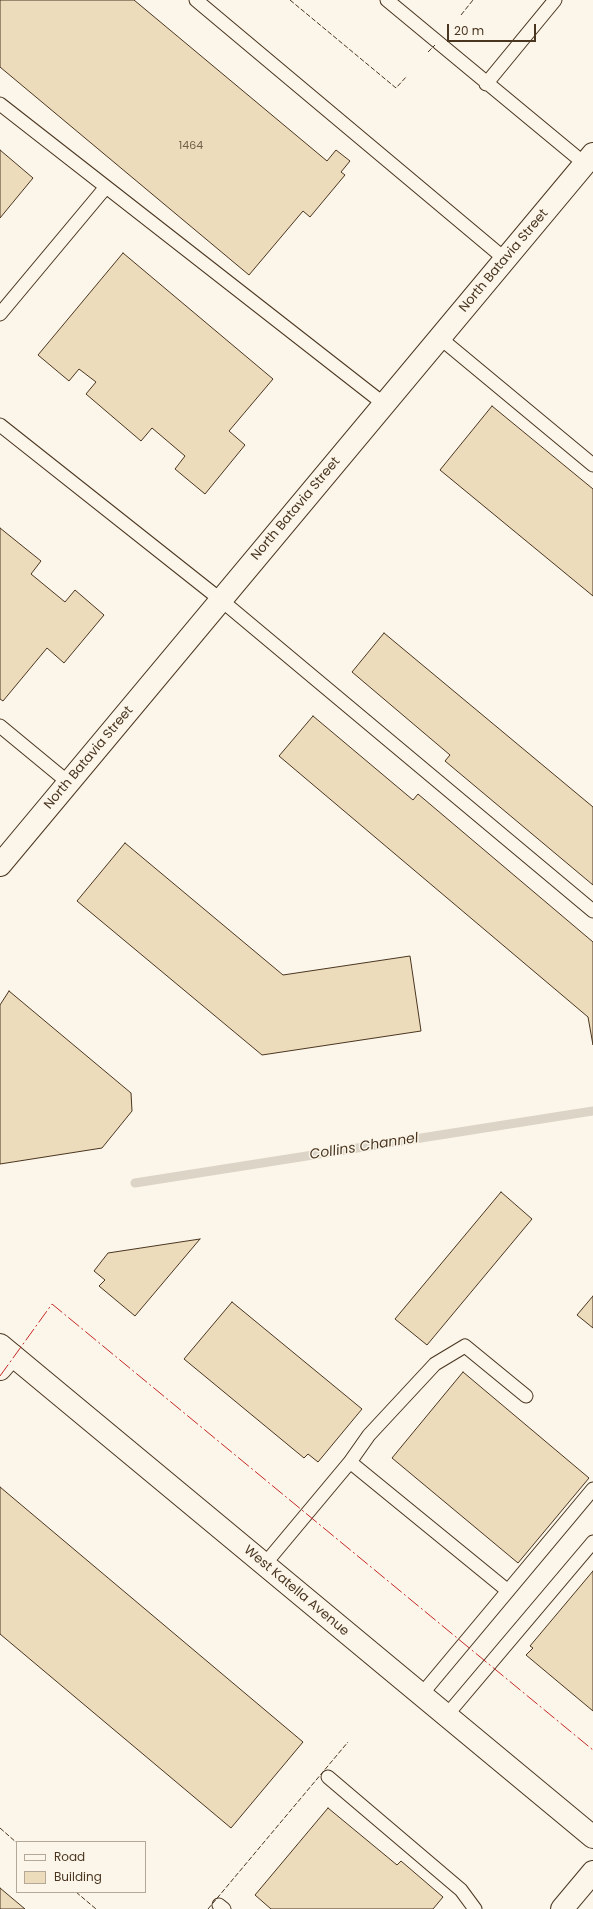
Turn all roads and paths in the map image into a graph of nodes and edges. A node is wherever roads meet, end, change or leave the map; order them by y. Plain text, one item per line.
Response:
1 (196, 0) edge
2 (387, 0) edge
3 (555, 0) edge
4 (486, 84) junction
5 (0, 104) edge
6 (589, 159) edge
7 (106, 187) junction
8 (505, 259) junction
9 (0, 314) edge
10 (440, 338) junction
11 (384, 404) junction
12 (0, 425) edge
13 (593, 465) edge
14 (221, 600) junction
15 (0, 726) edge
16 (69, 783) junction
17 (0, 865) edge
18 (593, 910) edge
19 (4, 1356) edge
20 (526, 1396) dead end
21 (350, 1462) junction
22 (593, 1489) edge
23 (593, 1542) edge
24 (264, 1564) junction
25 (508, 1591) junction
26 (421, 1695) junction
27 (446, 1716) junction
28 (328, 1777) dead end
29 (593, 1837) edge
30 (593, 1872) edge
31 (476, 1909) edge
32 (562, 1909) edge

1 - 8 lane
2 - 4 lane
3 - 4 lane
4 - 6 lane
5 - 7 lane
6 - 8 street, North Batavia Street
7 - 9 lane
7 - 11 lane
8 - 10 street, North Batavia Street
10 - 11 street, North Batavia Street
10 - 13 lane
11 - 14 street, North Batavia Street
12 - 14 lane
14 - 16 street, North Batavia Street
14 - 18 lane
15 - 16 lane
16 - 17 street, North Batavia Street
19 - 24 street, West Katella Avenue
20 - 21 lane
21 - 24 lane
21 - 25 lane
22 - 25 lane
23 - 27 lane
24 - 26 street, West Katella Avenue
25 - 26 lane
26 - 27 street, West Katella Avenue
27 - 29 street, West Katella Avenue
28 - 31 lane
30 - 32 street

